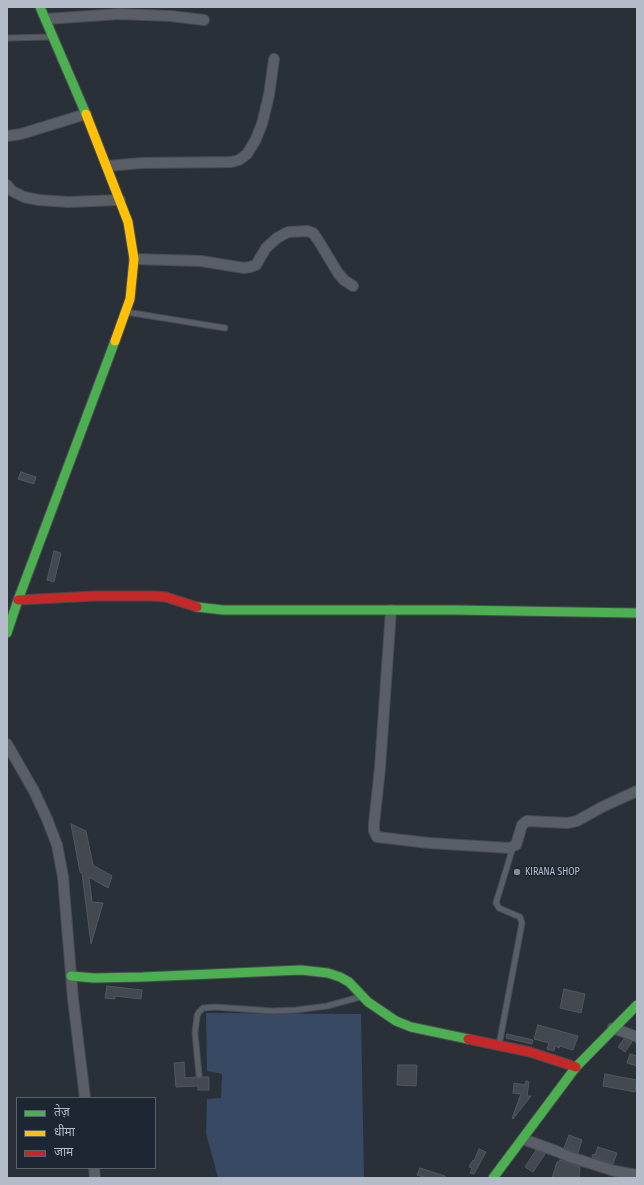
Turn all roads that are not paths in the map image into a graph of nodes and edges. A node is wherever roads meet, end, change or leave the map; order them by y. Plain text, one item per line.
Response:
1 (40, 7) edge
2 (46, 18) junction
3 (204, 20) dead end
4 (54, 37) junction
5 (7, 38) edge
6 (274, 59) dead end
7 (86, 114) junction
8 (7, 136) edge
9 (107, 166) junction
10 (7, 185) edge
11 (120, 200) junction
12 (134, 259) junction
13 (353, 286) dead end
14 (125, 312) junction
15 (225, 328) dead end
16 (18, 600) junction
17 (391, 610) junction
18 (637, 613) edge
19 (7, 633) edge
20 (7, 744) edge
21 (637, 791) edge
22 (513, 847) junction
23 (71, 976) junction
24 (363, 997) junction
25 (637, 1005) edge
26 (613, 1028) junction
27 (637, 1037) edge
28 (499, 1046) junction
29 (576, 1067) junction
30 (199, 1075) dead end
31 (85, 1097) edge
32 (523, 1139) junction
33 (637, 1174) edge
34 (493, 1178) edge

1 - 2 street
2 - 3 street
2 - 4 street
4 - 5 lane
4 - 7 street
6 - 9 street
7 - 8 street
7 - 9 street
9 - 11 street
10 - 11 street
11 - 12 street
12 - 13 street
12 - 14 street
14 - 15 lane
14 - 16 street
16 - 17 street
16 - 19 street
17 - 18 street
17 - 22 street
20 - 23 street
21 - 22 street
22 - 28 lane
23 - 24 street
23 - 31 street
24 - 28 street
24 - 30 lane
25 - 26 street
26 - 27 street
26 - 29 street
28 - 29 street
29 - 32 street
32 - 33 street
32 - 34 street

